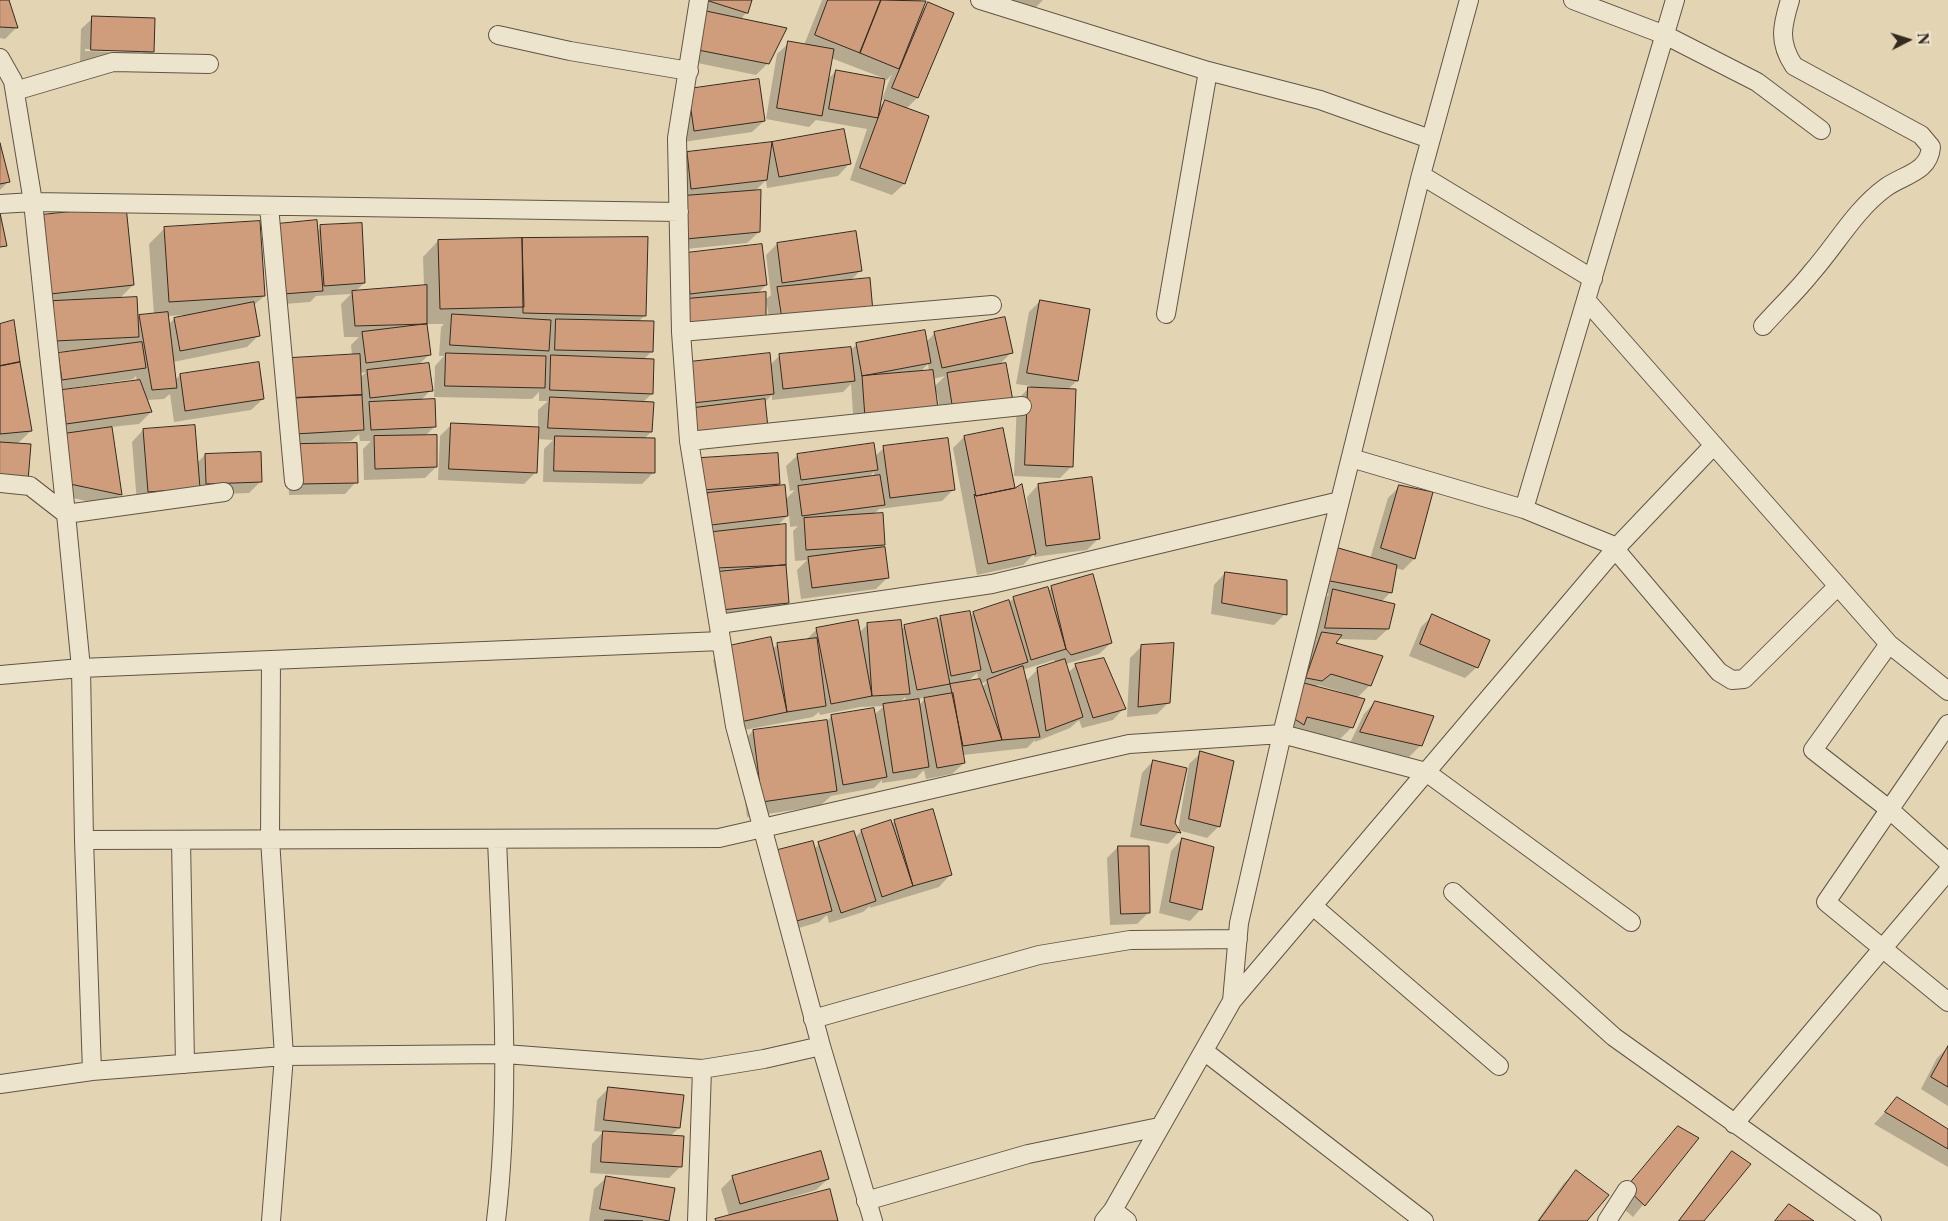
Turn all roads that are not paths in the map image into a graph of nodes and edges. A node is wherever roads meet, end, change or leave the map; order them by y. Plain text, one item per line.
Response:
1 (700, 0) edge
2 (980, 0) edge
3 (1469, 0) edge
4 (1572, 0) edge
5 (1675, 0) edge
6 (1790, 0) edge
7 (498, 35) dead end
8 (1666, 35) junction
9 (0, 58) edge
10 (209, 64) dead end
11 (689, 71) junction
12 (1208, 71) junction
13 (15, 91) junction
14 (1821, 130) dead end
15 (1430, 138) junction
16 (1421, 175) junction
17 (33, 202) junction
18 (0, 204) edge
19 (270, 206) junction
20 (679, 212) junction
21 (1592, 279) junction
22 (1586, 300) junction
23 (992, 305) dead end
24 (1166, 314) dead end
25 (1763, 326) dead end
26 (681, 332) junction
27 (1022, 406) dead end
28 (689, 442) junction
29 (1714, 445) junction
30 (1351, 458) junction
31 (294, 481) dead end
32 (0, 483) edge
33 (224, 492) dead end
34 (1340, 501) junction
35 (1524, 509) junction
36 (66, 514) junction
37 (1616, 548) junction
38 (1838, 586) junction
39 (720, 632) junction
40 (1889, 644) junction
41 (271, 660) junction
42 (81, 668) junction
43 (0, 675) edge
44 (1948, 690) edge
45 (1948, 724) edge
46 (1282, 734) junction
47 (1426, 772) junction
48 (1890, 810) junction
49 (762, 828) junction
50 (270, 839) junction
51 (497, 839) junction
52 (84, 840) junction
53 (181, 840) junction
54 (1948, 862) edge
55 (1948, 871) edge
56 (1453, 892) dead end
57 (1313, 906) junction
58 (1631, 922) dead end
59 (1238, 939) junction
60 (1882, 948) junction
61 (1232, 1001) junction
62 (1948, 1002) edge
63 (812, 1019) junction
64 (821, 1046) junction
65 (1204, 1051) junction
66 (505, 1054) junction
67 (284, 1056) junction
68 (185, 1064) junction
69 (1499, 1066) dead end
70 (702, 1068) junction
71 (92, 1071) junction
72 (0, 1084) edge
73 (1734, 1124) junction
74 (1158, 1127) junction
75 (1627, 1190) dead end
76 (866, 1201) junction
77 (1115, 1217) edge
78 (271, 1221) edge
79 (496, 1221) edge
80 (697, 1221) edge
81 (873, 1221) edge
82 (1424, 1221) edge
83 (1607, 1221) edge
84 (1872, 1221) edge

1 - 11 street
2 - 12 street
3 - 15 street
4 - 8 street
5 - 8 street
6 - 25 street
7 - 11 street
8 - 14 street
8 - 21 street
9 - 13 street
10 - 13 street
11 - 20 street
12 - 15 street
12 - 24 street
13 - 17 street
15 - 16 street
16 - 21 street
16 - 30 street
17 - 18 street
17 - 19 street
17 - 36 street
19 - 20 street
19 - 31 street
20 - 26 street
21 - 22 street
22 - 29 street
22 - 35 street
23 - 26 street
26 - 28 street
27 - 28 street
28 - 39 street
29 - 37 street
29 - 38 street
30 - 34 street
30 - 35 street
32 - 36 street
33 - 36 street
34 - 39 street
34 - 46 street
35 - 37 street
36 - 42 street
37 - 38 street
37 - 47 street
38 - 40 street
39 - 41 street
39 - 49 street
40 - 44 street
40 - 48 street
41 - 42 street
41 - 50 street
42 - 43 street
42 - 52 street
45 - 48 street
46 - 47 street
46 - 49 street
46 - 59 street
47 - 57 street
47 - 58 street
48 - 54 street
48 - 60 street
49 - 51 street
49 - 63 street
50 - 51 street
50 - 53 street
50 - 67 street
51 - 66 street
52 - 53 street
52 - 71 street
53 - 68 street
55 - 60 street
56 - 73 street
57 - 61 street
57 - 69 street
59 - 61 street
59 - 63 street
60 - 62 street
60 - 73 street
61 - 65 street
63 - 64 street
64 - 70 street
64 - 76 street
65 - 74 street
65 - 82 street
66 - 67 street
66 - 70 street
66 - 79 street
67 - 68 street
67 - 78 street
68 - 71 street
70 - 80 street
71 - 72 street
73 - 84 street
74 - 76 street
74 - 77 street
75 - 83 street
76 - 81 street

